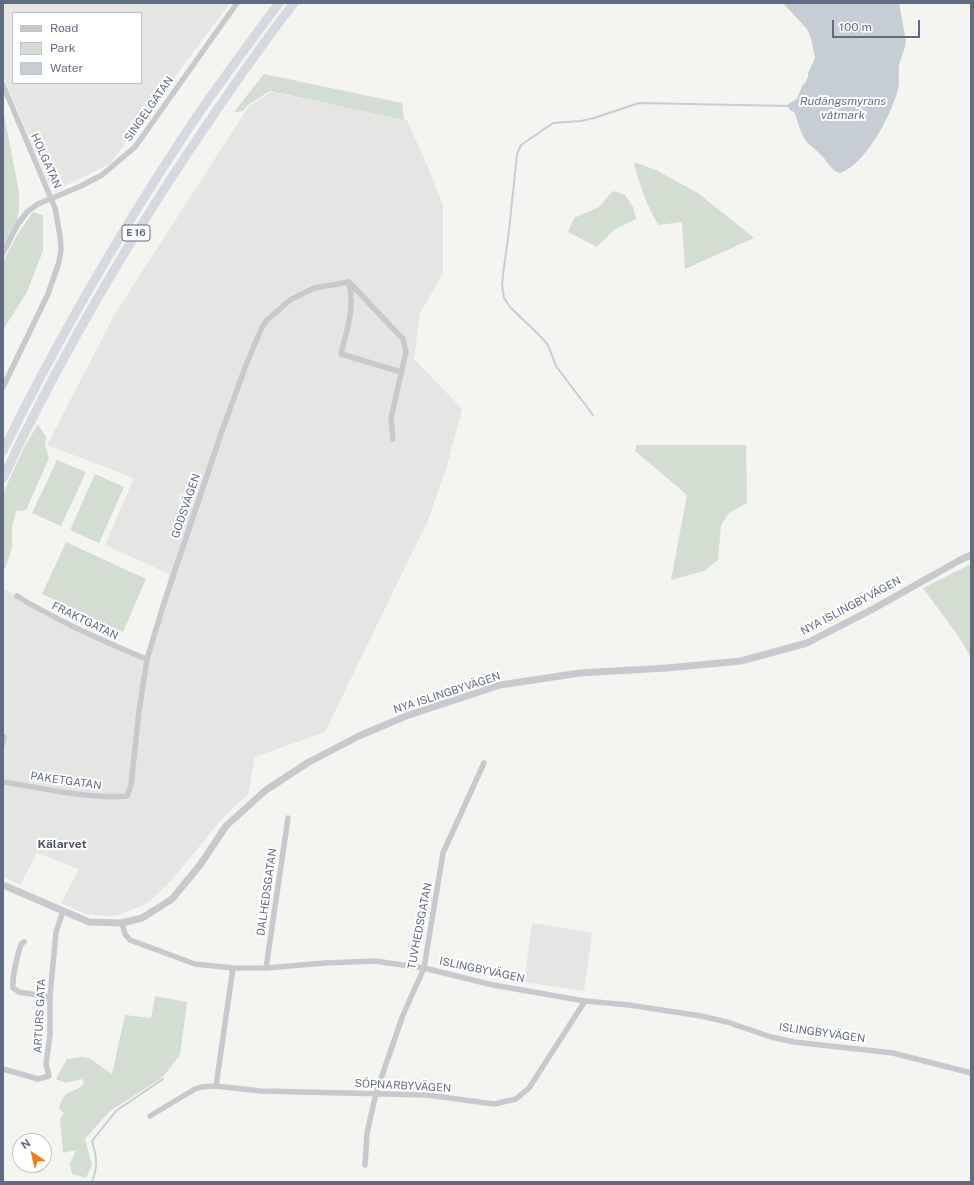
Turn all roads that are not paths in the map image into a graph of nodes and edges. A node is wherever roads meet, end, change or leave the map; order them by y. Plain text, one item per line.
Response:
1 (237, 3) edge
2 (279, 3) edge
3 (294, 3) edge
4 (3, 85) edge
5 (51, 198) junction
6 (3, 253) edge
7 (349, 282) junction
8 (402, 372) junction
9 (3, 387) edge
10 (393, 439) dead end
11 (3, 451) edge
12 (3, 478) edge
13 (971, 555) edge
14 (17, 596) dead end
15 (147, 659) junction
16 (484, 762) dead end
17 (3, 782) edge
18 (127, 796) joint
19 (288, 818) dead end
20 (3, 886) edge
21 (62, 911) junction
22 (122, 924) junction
23 (24, 942) dead end
24 (233, 968) junction
25 (266, 968) junction
26 (424, 968) junction
27 (50, 997) junction
28 (585, 1001) junction
29 (3, 1069) edge
30 (971, 1073) edge
31 (216, 1086) junction
32 (376, 1094) junction
33 (150, 1116) dead end
34 (365, 1165) dead end

1 - 5 street, SINGELGATAN
2 - 11 highway, E 16
3 - 12 highway, E 16
4 - 5 street, HOLGATAN
5 - 6 street, HOLGATAN
5 - 9 street
7 - 8 street
7 - 8 street
7 - 15 street, GODSVÄGEN
8 - 10 street
13 - 22 street, NYA ISLINGBYVÄGEN
14 - 15 street, FRAKTGATAN
15 - 18 street, GODSVÄGEN
16 - 26 street, TUVHEDSGATAN
17 - 18 street, PAKETGATAN
19 - 25 street, DALHEDSGATAN
20 - 21 street
21 - 22 street
21 - 27 street, ARTURS GATA
22 - 24 street, ISLINGBYVÄGEN
23 - 27 street
24 - 25 street, ISLINGBYVÄGEN
24 - 31 street
25 - 26 street, ISLINGBYVÄGEN
26 - 28 street, ISLINGBYVÄGEN
26 - 32 street, TUVHEDSGATAN
27 - 29 street, ARTURS GATA
28 - 30 street, ISLINGBYVÄGEN
28 - 32 street, SÖPNARBYVÄGEN
31 - 32 street, SÖPNARBYVÄGEN
31 - 33 street, SÖPNARBYVÄGEN
32 - 34 street, TUVHEDSGATAN

